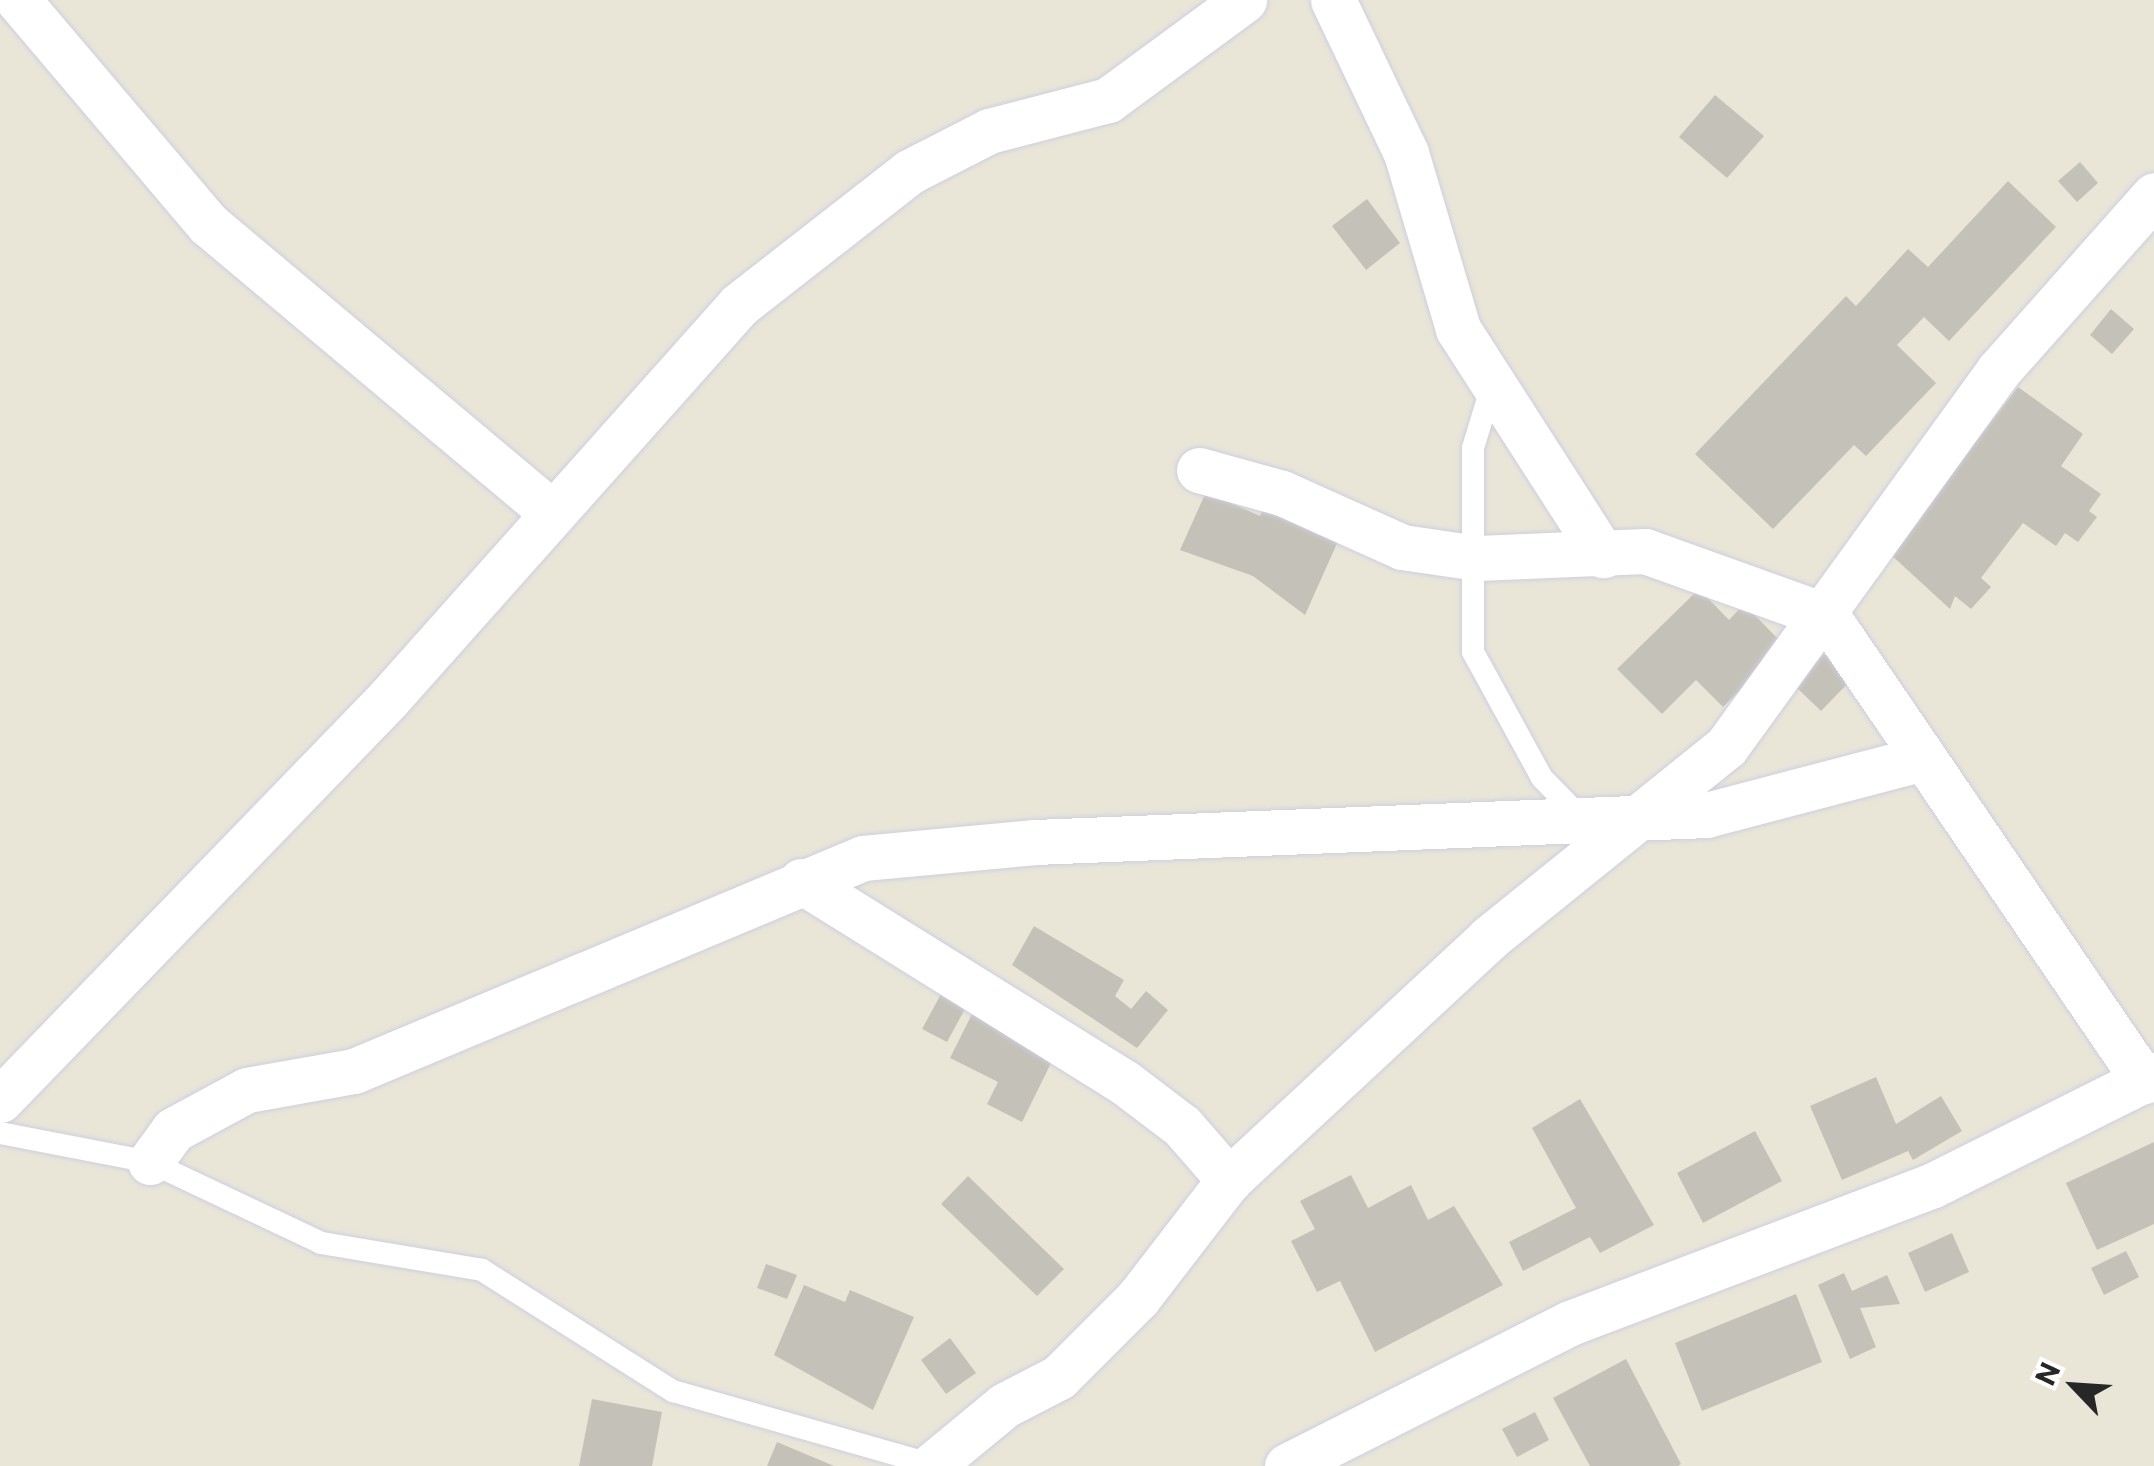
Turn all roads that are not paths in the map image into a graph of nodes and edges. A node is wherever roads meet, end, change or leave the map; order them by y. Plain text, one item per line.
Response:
1 (18, 0) edge
2 (1244, 0) edge
3 (1333, 0) edge
4 (2154, 195) edge
5 (1490, 392) junction
6 (1199, 470) dead end
7 (553, 513) junction
8 (1604, 555) junction
9 (1467, 557) junction
10 (1828, 616) junction
11 (1920, 759) junction
12 (1636, 819) junction
13 (1584, 821) junction
14 (801, 881) junction
15 (2149, 1078) edge
16 (0, 1100) edge
17 (0, 1133) edge
18 (150, 1162) junction
19 (1229, 1180) junction
20 (932, 1465) edge
21 (1287, 1466) edge

1 - 7 street
2 - 7 street
3 - 5 street
4 - 10 street
5 - 8 street
5 - 9 lane
6 - 9 street
7 - 16 street
8 - 9 street
8 - 10 street
9 - 13 lane
10 - 11 street
10 - 12 street
11 - 12 street
11 - 15 street
12 - 13 street
12 - 19 street
13 - 14 street
14 - 18 street
14 - 19 street
15 - 21 street
17 - 18 lane
18 - 20 lane
19 - 20 street

